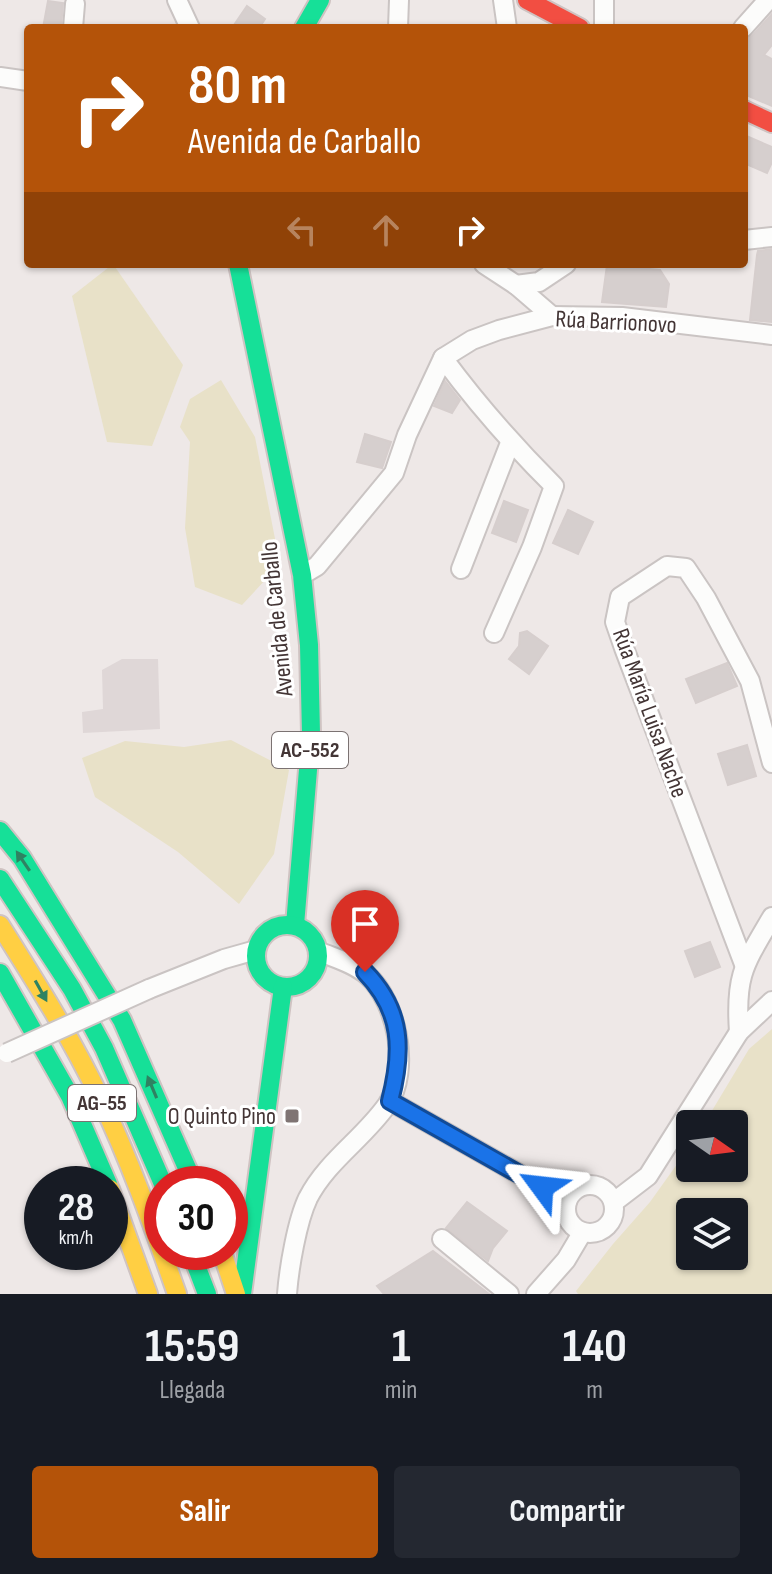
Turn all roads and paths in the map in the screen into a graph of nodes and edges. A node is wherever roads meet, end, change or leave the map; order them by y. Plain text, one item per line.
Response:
1 (177, 0) edge
2 (320, 0) edge
3 (399, 0) edge
4 (503, 0) edge
5 (527, 0) edge
6 (604, 0) edge
7 (768, 0) edge
8 (75, 4) dead end
9 (73, 24) edge
10 (188, 24) edge
11 (306, 24) edge
12 (398, 24) edge
13 (506, 24) edge
14 (572, 24) edge
15 (604, 24) edge
16 (747, 24) edge
17 (0, 77) edge
18 (24, 80) edge
19 (748, 112) edge
20 (772, 123) edge
21 (772, 237) edge
22 (748, 240) edge
23 (239, 268) edge
24 (490, 268) edge
25 (560, 268) edge
26 (516, 285) junction
27 (552, 316) junction
28 (772, 335) edge
29 (443, 358) junction
30 (510, 443) junction
31 (461, 569) dead end
32 (302, 575) junction
33 (494, 633) dead end
34 (772, 763) edge
35 (0, 831) edge
36 (0, 879) edge
37 (772, 917) edge
38 (0, 925) edge
39 (295, 925) junction
40 (256, 950) junction
41 (318, 951) junction
42 (744, 964) junction
43 (0, 973) edge
44 (283, 987) junction
45 (772, 1001) edge
46 (739, 1032) junction
47 (4, 1055) edge
48 (390, 1101) junction
49 (100, 1166) edge
50 (155, 1166) edge
51 (186, 1166) edge
52 (567, 1201) junction
53 (614, 1202) junction
54 (582, 1233) junction
55 (128, 1239) edge
56 (442, 1239) dead end
57 (198, 1270) edge
58 (229, 1270) edge
59 (148, 1294) edge
60 (177, 1294) edge
61 (207, 1294) edge
62 (239, 1294) edge
63 (287, 1294) edge
64 (509, 1294) edge
65 (536, 1294) edge

1 - 10 street
2 - 11 main road
3 - 12 street
4 - 13 street
5 - 14 main road
6 - 15 street
7 - 16 street
8 - 9 street
17 - 18 street
19 - 20 main road
21 - 22 street
23 - 32 main road, Avenida de Carballo / AC-552
24 - 26 street
25 - 26 street
26 - 27 street
27 - 28 street, Rúa Barrionovo
27 - 29 street, Rúa Barrionovo
29 - 30 street
29 - 32 street
30 - 31 street
30 - 33 street
32 - 39 main road, Avenida de Carballo / AC-552
34 - 42 street, Rúa María Luisa Nache
51 -> 35 main road
36 - 50 main road, AG-55
37 - 42 street
38 -> 60 main road, AG-55
39 - 40 main road
39 - 41 main road
40 - 44 main road
40 - 47 street, bridge
41 - 44 main road
41 - 48 street
42 - 46 street
43 - 49 main road
44 - 62 main road
45 - 46 street
46 - 53 street
48 - 52 street
48 - 63 street
52 - 53 street
52 - 54 street
53 - 54 street
54 - 65 street
55 - 59 main road
56 - 64 street
57 - 61 main road
58 - 62 main road

